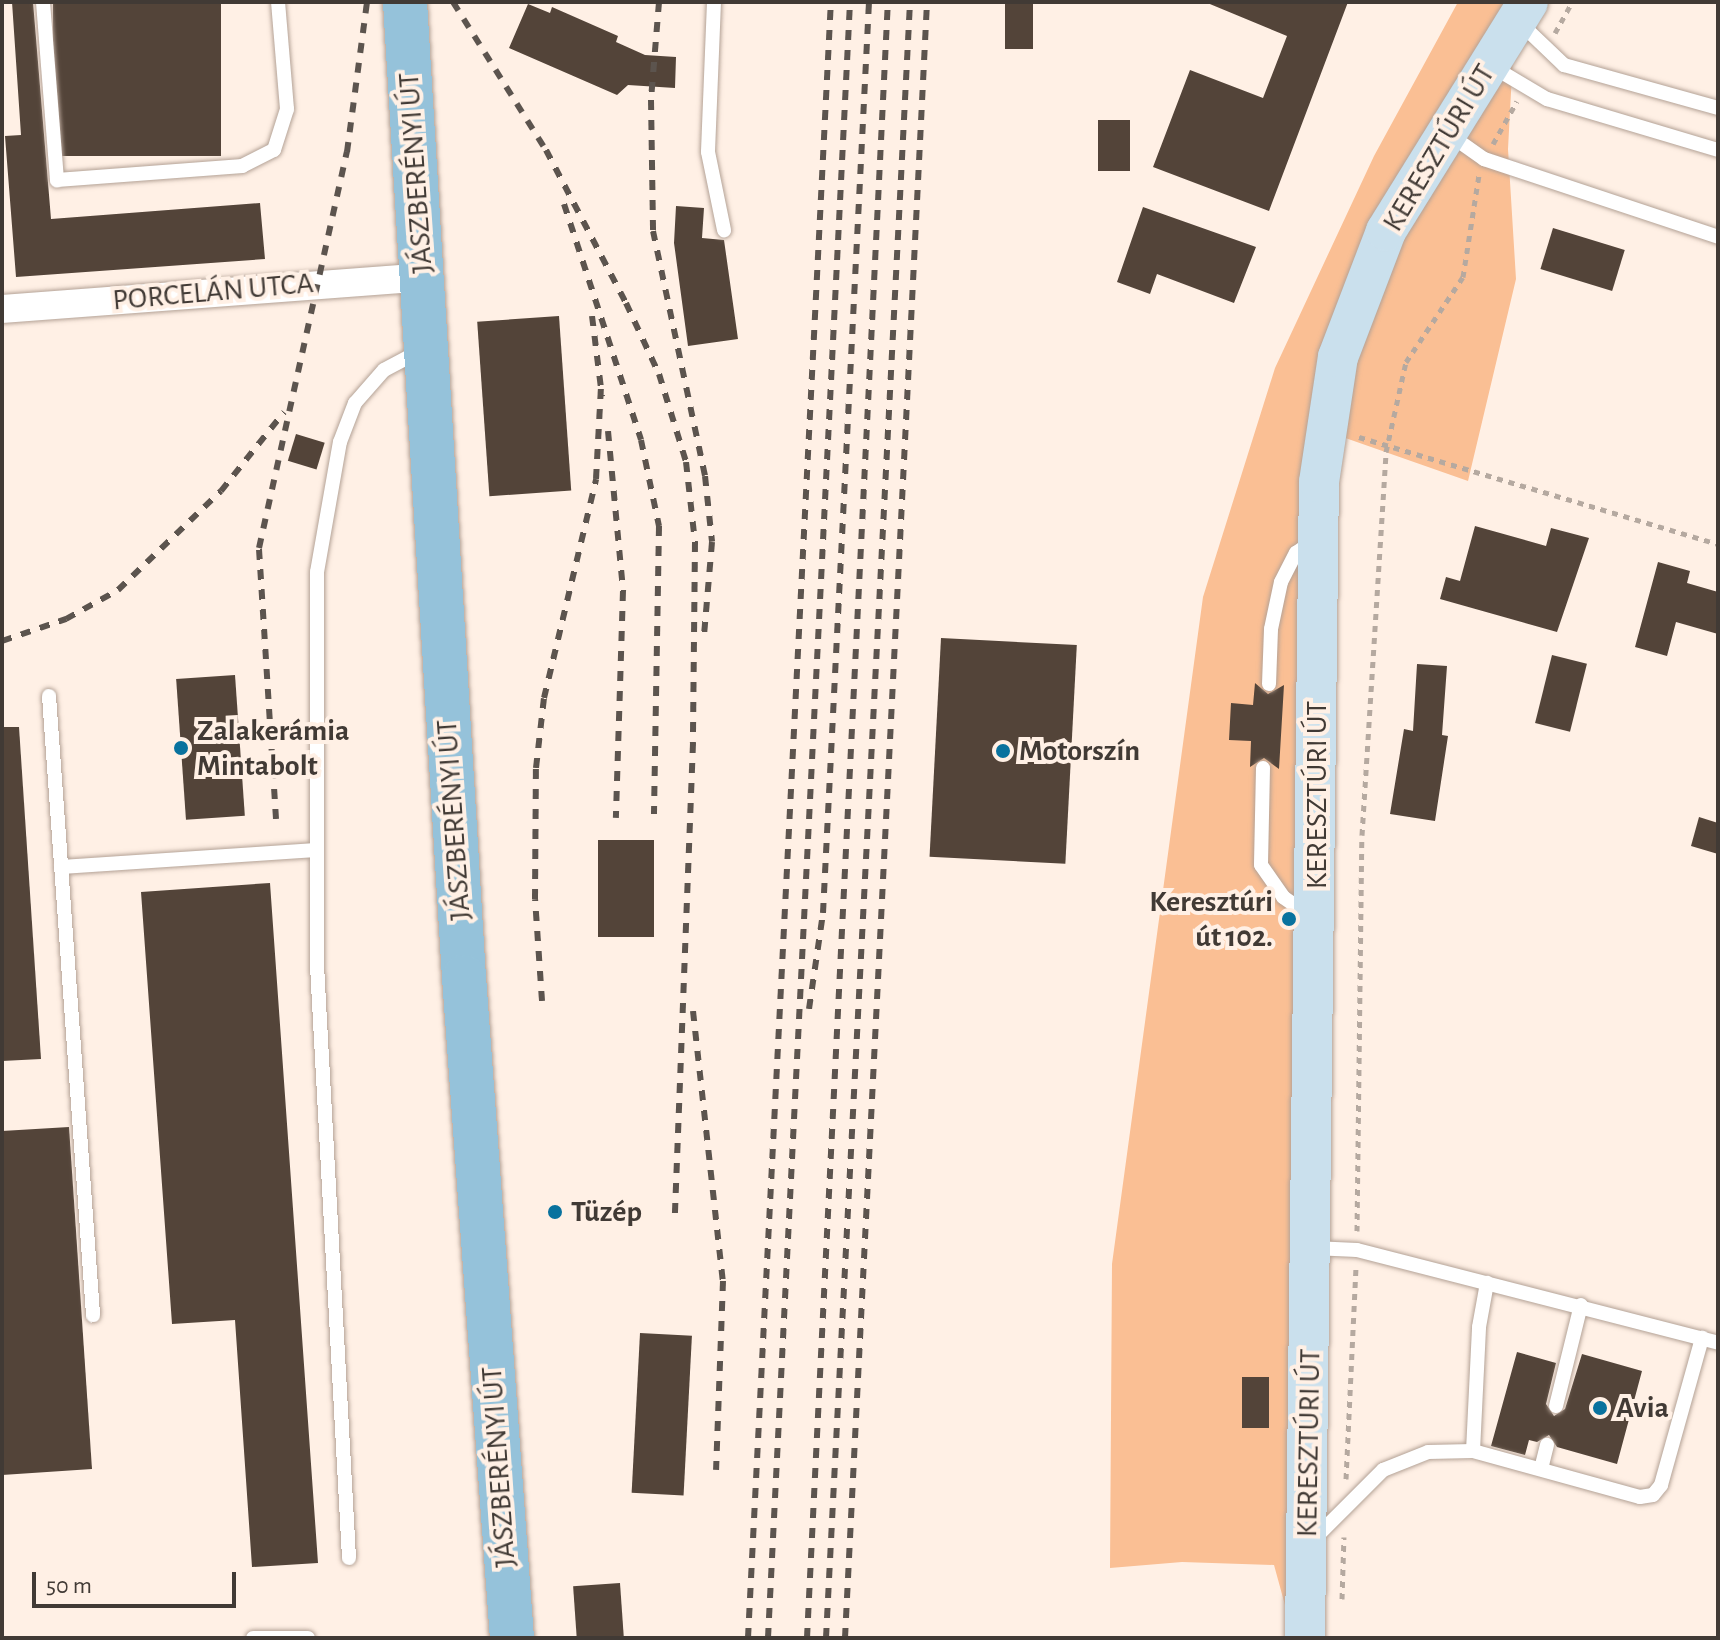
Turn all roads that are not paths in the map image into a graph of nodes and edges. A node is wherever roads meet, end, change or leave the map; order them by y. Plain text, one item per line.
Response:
1 (43, 2) edge
2 (278, 2) edge
3 (405, 2) edge
4 (714, 2) edge
5 (1522, 11) edge
6 (1489, 65) junction
7 (1718, 108) edge
8 (1447, 133) junction
9 (1718, 150) edge
10 (724, 230) dead end
11 (1718, 237) edge
12 (423, 277) junction
13 (2, 309) edge
14 (427, 347) junction
15 (1319, 537) junction
16 (1269, 684) dead end
17 (49, 696) dead end
18 (1263, 768) dead end
19 (316, 850) junction
20 (61, 867) junction
21 (1316, 920) junction
22 (1313, 1248) junction
23 (1487, 1283) junction
24 (1581, 1305) junction
25 (93, 1315) dead end
26 (1702, 1338) junction
27 (1718, 1343) edge
28 (1556, 1406) dead end
29 (1547, 1445) dead end
30 (1473, 1451) junction
31 (1541, 1469) junction
32 (1307, 1547) junction
33 (349, 1558) dead end
34 (253, 1638) edge
35 (308, 1638) edge
36 (512, 1638) edge
37 (1305, 1638) edge

1 - 2 lane
3 - 12 main road, JÁSZBERÉNYI ÚT
4 - 10 lane
5 - 6 main road, KERESZTÚRI ÚT
5 - 7 lane
6 - 8 main road, KERESZTÚRI ÚT
6 - 9 lane
8 - 11 lane
8 - 15 main road, KERESZTÚRI ÚT
12 - 13 street, PORCELÁN UTCA
12 - 14 main road, JÁSZBERÉNYI ÚT
14 - 19 lane
14 - 36 main road, JÁSZBERÉNYI ÚT
15 - 16 lane
15 - 21 main road, KERESZTÚRI ÚT
17 - 20 lane
18 - 21 lane
19 - 20 lane
19 - 33 lane
20 - 25 lane
21 - 22 main road, KERESZTÚRI ÚT
22 - 23 lane
22 - 32 main road, KERESZTÚRI ÚT
23 - 24 lane
23 - 30 lane
24 - 26 lane
24 - 28 lane
26 - 27 lane
26 - 31 lane
29 - 31 lane
30 - 31 lane
30 - 32 lane
32 - 37 main road, KERESZTÚRI ÚT
34 - 35 lane

